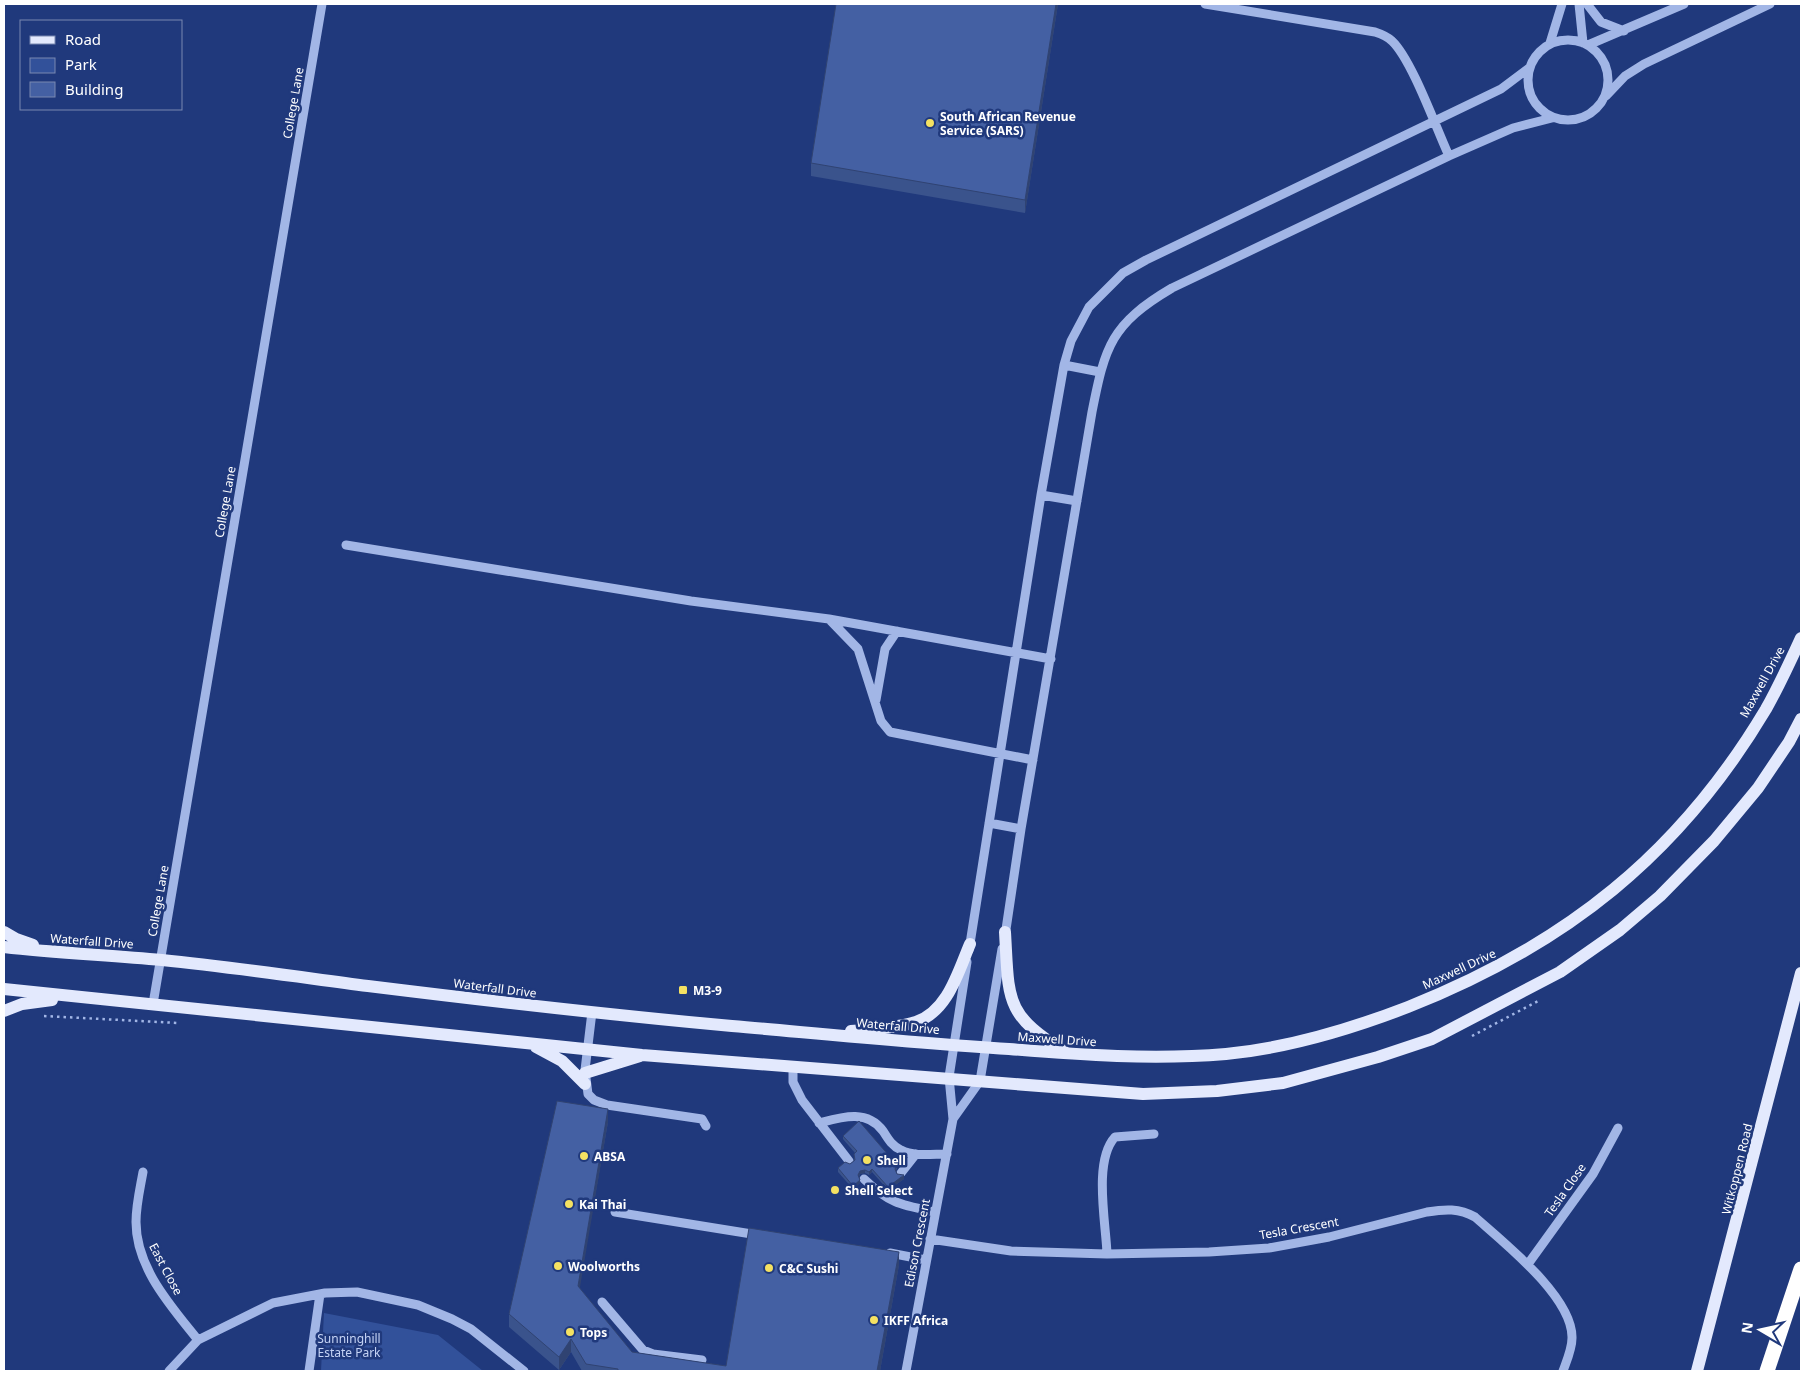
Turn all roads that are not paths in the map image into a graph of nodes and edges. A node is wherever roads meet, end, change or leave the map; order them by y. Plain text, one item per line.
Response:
1 (322, 4) edge
2 (1206, 4) edge
3 (1562, 4) edge
4 (1579, 4) edge
5 (1587, 4) edge
6 (1684, 4) edge
7 (1766, 5) edge
8 (1624, 30) junction
9 (1550, 44) junction
10 (1586, 44) junction
11 (1529, 68) junction
12 (1604, 98) junction
13 (1552, 118) junction
14 (1433, 121) junction
15 (1449, 156) junction
16 (1064, 365) junction
17 (1100, 372) junction
18 (1041, 495) junction
19 (1077, 501) junction
20 (346, 545) dead end
21 (829, 619) junction
22 (896, 631) junction
23 (1801, 638) edge
24 (1016, 654) junction
25 (1051, 659) junction
26 (875, 703) junction
27 (1801, 719) edge
28 (999, 754) junction
29 (1034, 760) junction
30 (990, 823) junction
31 (1020, 829) junction
32 (4, 932) edge
33 (1006, 932) junction
34 (970, 944) junction
35 (4, 947) edge
36 (60, 953) junction
37 (161, 960) junction
38 (1801, 973) edge
39 (4, 989) edge
40 (72, 997) junction
41 (153, 1004) junction
42 (4, 1011) edge
43 (592, 1012) junction
44 (831, 1034) junction
45 (528, 1044) junction
46 (954, 1045) junction
47 (587, 1048) junction
48 (984, 1048) junction
49 (642, 1054) junction
50 (1068, 1054) junction
51 (793, 1066) junction
52 (950, 1077) junction
53 (585, 1079) junction
54 (980, 1080) junction
55 (953, 1119) junction
56 (819, 1123) junction
57 (706, 1126) dead end
58 (1618, 1128) dead end
59 (1154, 1134) dead end
60 (916, 1154) junction
61 (947, 1154) junction
62 (849, 1161) edge
63 (143, 1172) dead end
64 (901, 1173) edge
65 (864, 1179) dead end
66 (615, 1212) dead end
67 (935, 1212) junction
68 (767, 1236) edge
69 (930, 1239) junction
70 (884, 1252) edge
71 (1107, 1254) junction
72 (926, 1260) junction
73 (1528, 1264) junction
74 (1801, 1269) edge
75 (320, 1294) junction
76 (602, 1302) dead end
77 (198, 1340) junction
78 (702, 1360) edge
79 (169, 1371) edge
80 (309, 1371) edge
81 (524, 1371) edge
82 (906, 1371) edge
83 (1563, 1371) edge
84 (1697, 1371) edge
85 (1767, 1371) edge

1 - 37 street, College Lane
2 - 14 street
3 - 9 street
4 - 10 street
5 - 8 street
6 - 8 street
7 - 12 street
8 - 10 street
9 - 10 street
9 - 11 street
10 - 12 street
11 - 13 street
11 - 14 street, Edison Crescent
12 - 13 street
13 - 15 street, Edison Crescent
14 - 15 street
14 - 16 street, Edison Crescent
15 - 17 street, Edison Crescent
16 - 17 street
16 - 18 street, Edison Crescent
17 - 19 street, Edison Crescent
18 - 19 street
18 - 24 street, Edison Crescent
19 - 25 street, Edison Crescent
20 - 21 street
21 - 22 street
21 - 26 street
22 - 24 street
22 - 26 street
23 - 50 main road, Maxwell Drive
24 - 25 street
24 - 28 street, Edison Crescent
25 - 29 street, Edison Crescent
26 - 28 street
27 - 54 main road
28 - 29 street
28 - 30 street, Edison Crescent
29 - 31 street, Edison Crescent
30 - 31 street
30 - 34 street, Edison Crescent
31 - 33 street, Edison Crescent
32 - 36 main road
33 - 48 street, Edison Crescent
33 - 50 main road
34 - 44 main road
34 - 46 street, Edison Crescent
35 - 36 main road, Waterfall Drive
36 - 37 main road, Waterfall Drive
37 - 41 street, College Lane
37 - 43 main road, Waterfall Drive
38 - 84 main road, Witkoppen Road
39 - 40 main road
40 - 41 main road
40 - 42 main road
41 - 45 main road
43 - 44 main road, Waterfall Drive
43 - 47 street
44 - 46 main road, Waterfall Drive
45 - 47 main road
45 - 53 main road
46 - 48 main road, Waterfall Drive
46 - 52 street, Edison Crescent
47 - 49 main road
47 - 53 street
48 - 50 main road, Maxwell Drive
48 - 54 street, Edison Crescent
49 - 51 main road
49 - 53 main road
51 - 52 main road
51 - 56 street
52 - 54 main road
52 - 55 street, Edison Crescent
53 - 57 street
54 - 55 street, Edison Crescent
55 - 61 street, Edison Crescent
56 - 60 street
56 - 62 street
58 - 73 street, Tesla Close
59 - 71 street
60 - 61 street
60 - 64 street
61 - 67 street, Edison Crescent
63 - 77 street, East Close
65 - 67 street
66 - 68 street
67 - 69 street, Edison Crescent
69 - 71 street, Tesla Crescent
69 - 72 street, Edison Crescent
70 - 72 street
71 - 73 street, Tesla Crescent
72 - 82 street, Edison Crescent
73 - 83 street, Tesla Crescent
74 - 85 highway
75 - 77 street
75 - 80 street
75 - 81 street
76 - 78 street
77 - 79 street

